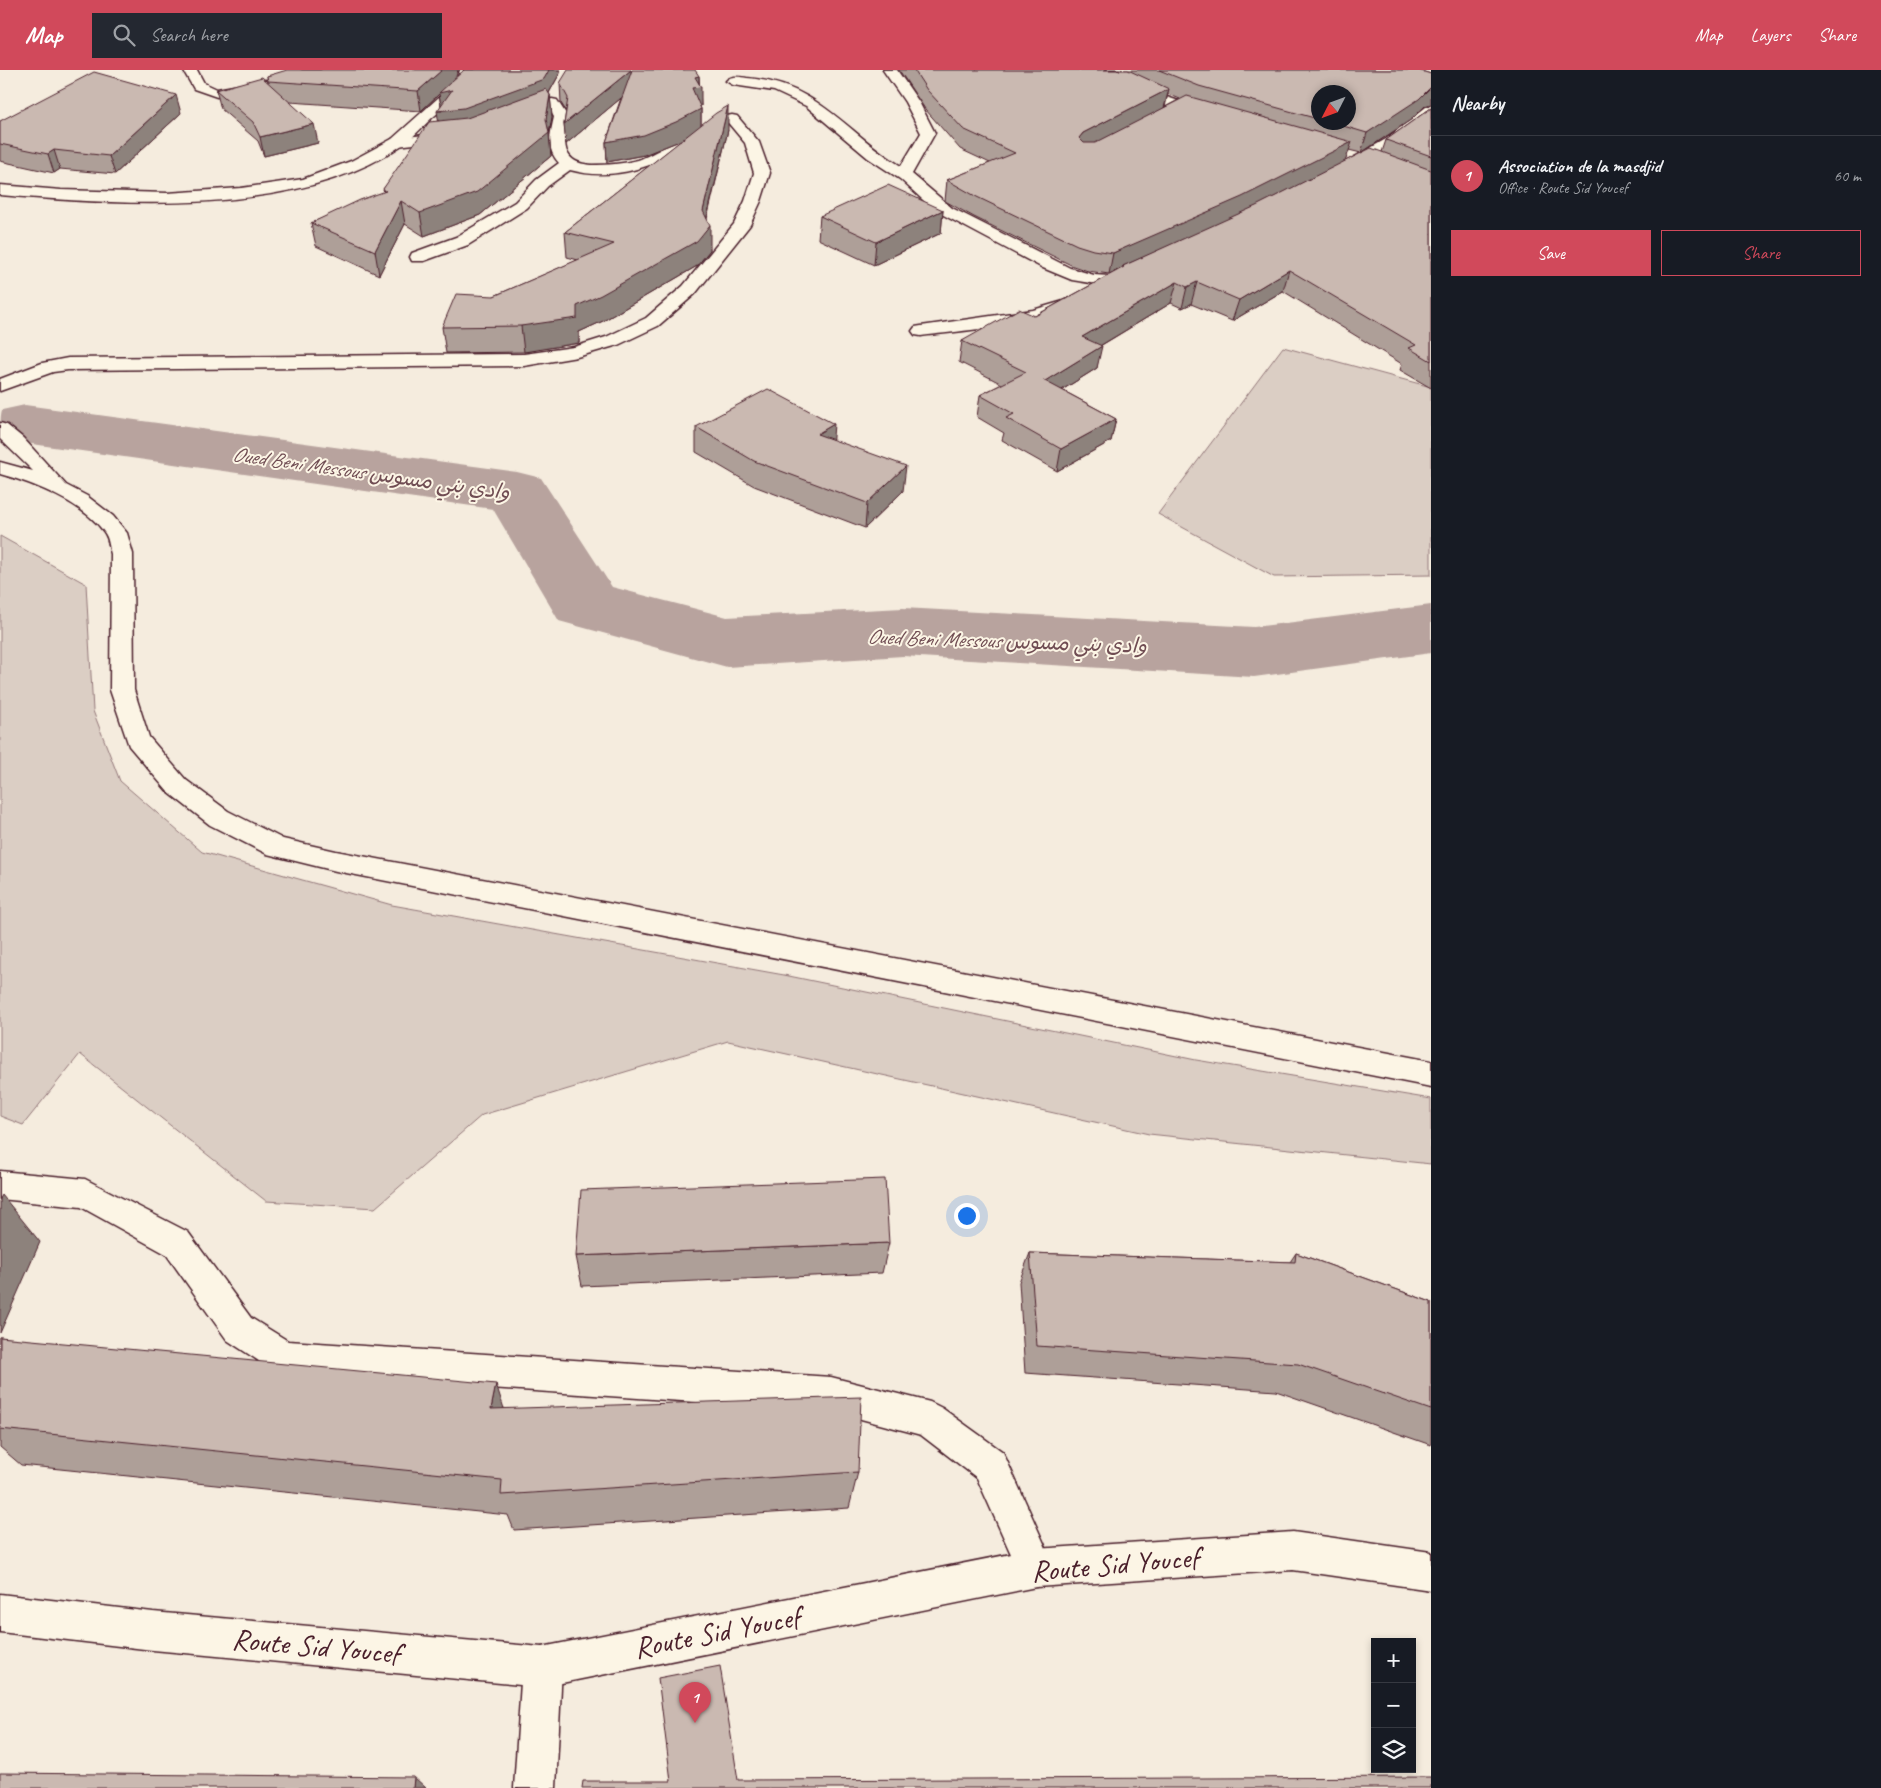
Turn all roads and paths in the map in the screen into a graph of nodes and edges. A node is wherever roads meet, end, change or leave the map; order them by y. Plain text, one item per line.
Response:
1 (190, 70) edge
2 (313, 70) edge
3 (467, 70) edge
4 (890, 70) edge
5 (1112, 70) edge
6 (728, 75) edge
7 (561, 88) edge
8 (552, 103) junction
9 (1180, 108) junction
10 (1431, 110) edge
11 (1163, 117) edge
12 (1217, 118) edge
13 (507, 121) edge
14 (721, 125) junction
15 (469, 134) edge
16 (397, 142) junction
17 (1345, 155) edge
18 (1363, 161) junction
19 (567, 165) junction
20 (1379, 167) edge
21 (904, 175) junction
22 (1330, 177) edge
23 (0, 190) edge
24 (418, 257) dead end
25 (1155, 262) edge
26 (1110, 281) junction
27 (921, 331) dead end
28 (0, 385) edge
29 (0, 429) edge
30 (0, 468) edge
31 (59, 489) junction
32 (1431, 1074) edge
33 (0, 1185) edge
34 (1036, 1568) junction
35 (1431, 1571) edge
36 (0, 1613) edge
37 (542, 1667) junction
38 (534, 1788) edge

1 - 2 street
3 - 16 street
4 - 21 street
5 - 9 street
6 - 14 street
6 - 21 street
7 - 8 street
8 - 13 street
8 - 19 street
9 - 11 street
9 - 12 street
10 - 18 street
14 - 19 street
14 - 28 street
15 - 16 street
16 - 23 street
17 - 18 street
18 - 20 street
18 - 22 street
19 - 24 street
21 - 26 street
25 - 26 street
26 - 27 street
29 - 31 street
30 - 31 street
31 - 32 street
33 - 34 street
34 - 35 street, Route Sid Youcef
34 - 37 street, Route Sid Youcef
36 - 37 street, Route Sid Youcef
37 - 38 street

